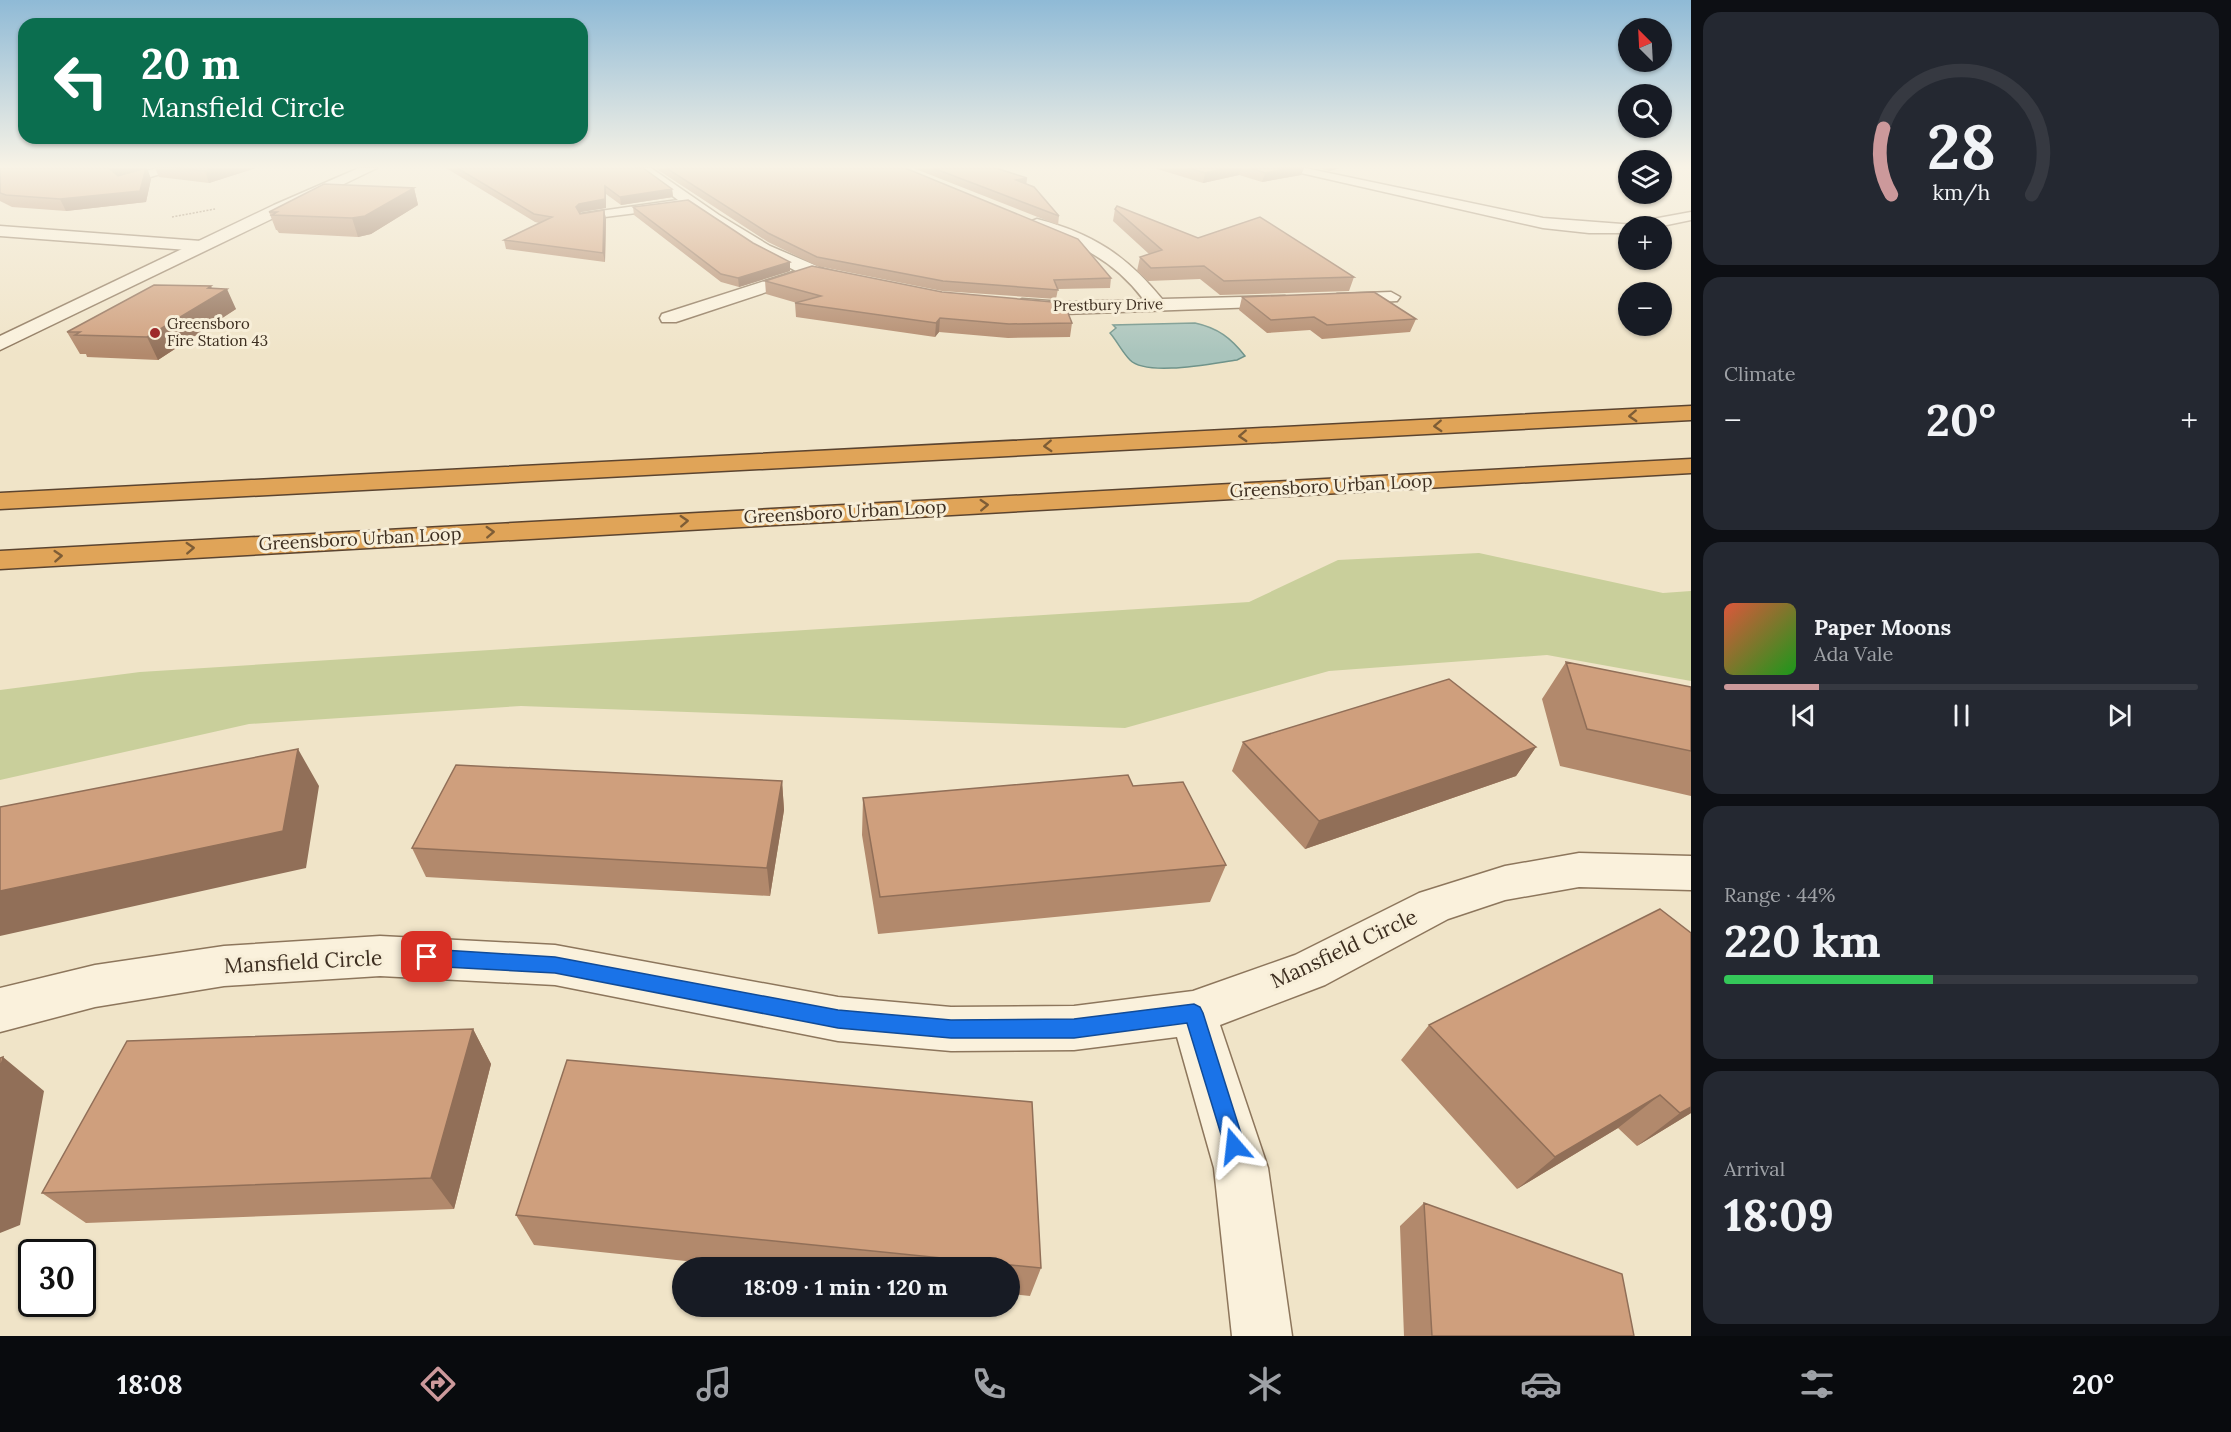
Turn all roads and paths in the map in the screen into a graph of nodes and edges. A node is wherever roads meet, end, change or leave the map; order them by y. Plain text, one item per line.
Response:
1 (233, 230) edge
2 (735, 230) edge
3 (1051, 230) edge
4 (0, 231) edge
5 (201, 246) junction
6 (811, 272) junction
7 (865, 283) edge
8 (1391, 297) dead end
9 (1302, 300) edge
10 (1324, 300) edge
11 (1004, 304) edge
12 (1157, 305) junction
13 (669, 318) dead end
14 (0, 344) edge
15 (1691, 413) edge
16 (1691, 466) edge
17 (0, 501) edge
18 (0, 560) edge
19 (1691, 873) edge
20 (0, 1010) edge
21 (1194, 1013) junction
22 (1262, 1336) edge

1 - 5 street
2 - 6 street
3 - 12 street
4 - 5 street
5 - 14 street
6 - 7 street
6 - 13 street
8 - 10 street
9 - 12 street, Prestbury Drive
11 - 12 street, Prestbury Drive
15 -> 17 highway
18 -> 16 highway, Greensboro Urban Loop
19 - 21 street, Mansfield Circle
20 - 21 street, Mansfield Circle
21 - 22 street

